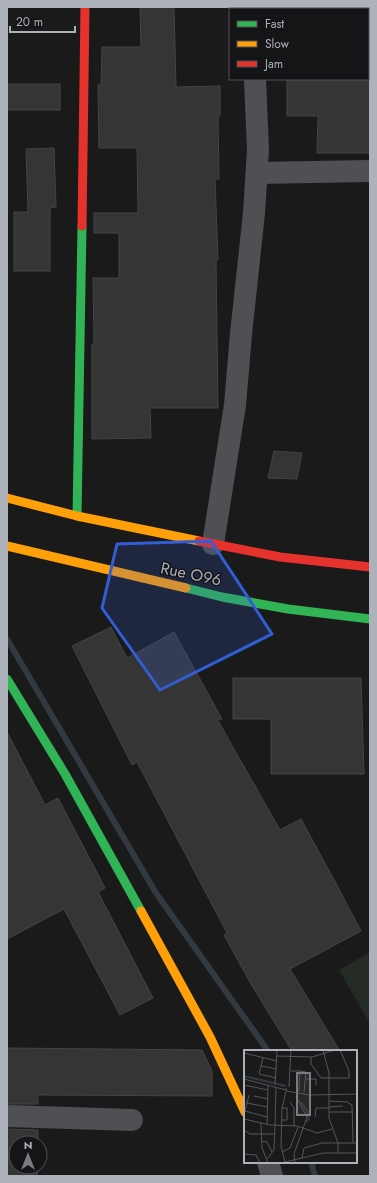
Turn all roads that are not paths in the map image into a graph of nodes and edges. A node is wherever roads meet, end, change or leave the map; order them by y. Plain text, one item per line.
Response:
1 (85, 7) edge
2 (256, 80) edge
3 (370, 171) edge
4 (256, 173) junction
5 (7, 498) edge
6 (77, 516) junction
7 (213, 544) junction
8 (7, 546) edge
9 (370, 567) edge
10 (370, 619) edge
11 (7, 679) edge
12 (244, 1110) edge
13 (7, 1116) edge
14 (132, 1120) dead end
15 (268, 1163) edge
16 (272, 1176) edge

1 - 6 street
2 - 4 street
3 - 4 street
4 - 7 street
5 - 6 street, Rue O96
6 - 7 street, Rue O96
7 - 9 street, Rue O96
8 - 10 street, Rue O96
11 - 12 street
13 - 14 street
15 - 16 street

